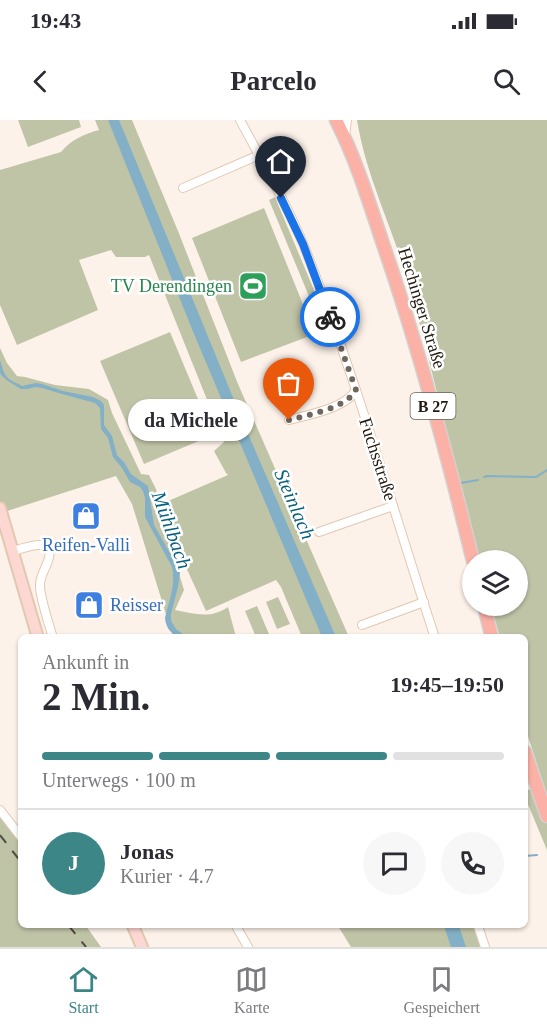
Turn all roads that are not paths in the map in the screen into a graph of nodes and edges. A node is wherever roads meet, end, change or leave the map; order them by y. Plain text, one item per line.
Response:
1 (240, 120) edge
2 (336, 120) edge
3 (347, 120) edge
4 (345, 138) junction
5 (259, 155) junction
6 (183, 188) dead end
7 (356, 390) junction
8 (289, 420) dead end
9 (393, 506) junction
10 (0, 507) edge
11 (319, 532) dead end
12 (13, 550) junction
13 (470, 550) edge
14 (424, 602) junction
15 (486, 616) edge
16 (362, 625) dead end
17 (37, 634) edge
18 (52, 634) edge
19 (434, 634) edge
20 (491, 634) edge
21 (528, 761) edge
22 (0, 810) edge
23 (547, 816) edge
24 (18, 833) edge
25 (133, 928) edge
26 (237, 928) edge
27 (479, 928) edge
28 (142, 947) edge
29 (248, 947) edge
30 (485, 947) edge

1 - 5 street, Fuchsstraße
2 - 4 main road, Hechinger Straße / B 27
3 - 4 street, Hechinger Straße
4 - 13 main road, Hechinger Straße / B 27
5 - 6 street
5 - 7 street, Fuchsstraße
7 - 8 street
7 - 9 street, Fuchsstraße
9 - 11 street
9 - 14 street, Fuchsstraße
10 - 12 street
12 - 17 street
12 - 18 street
14 - 16 street
14 - 19 street, Fuchsstraße
15 - 20 main road
21 - 23 main road
22 - 24 street
25 - 28 street
26 - 29 street
27 - 30 street

